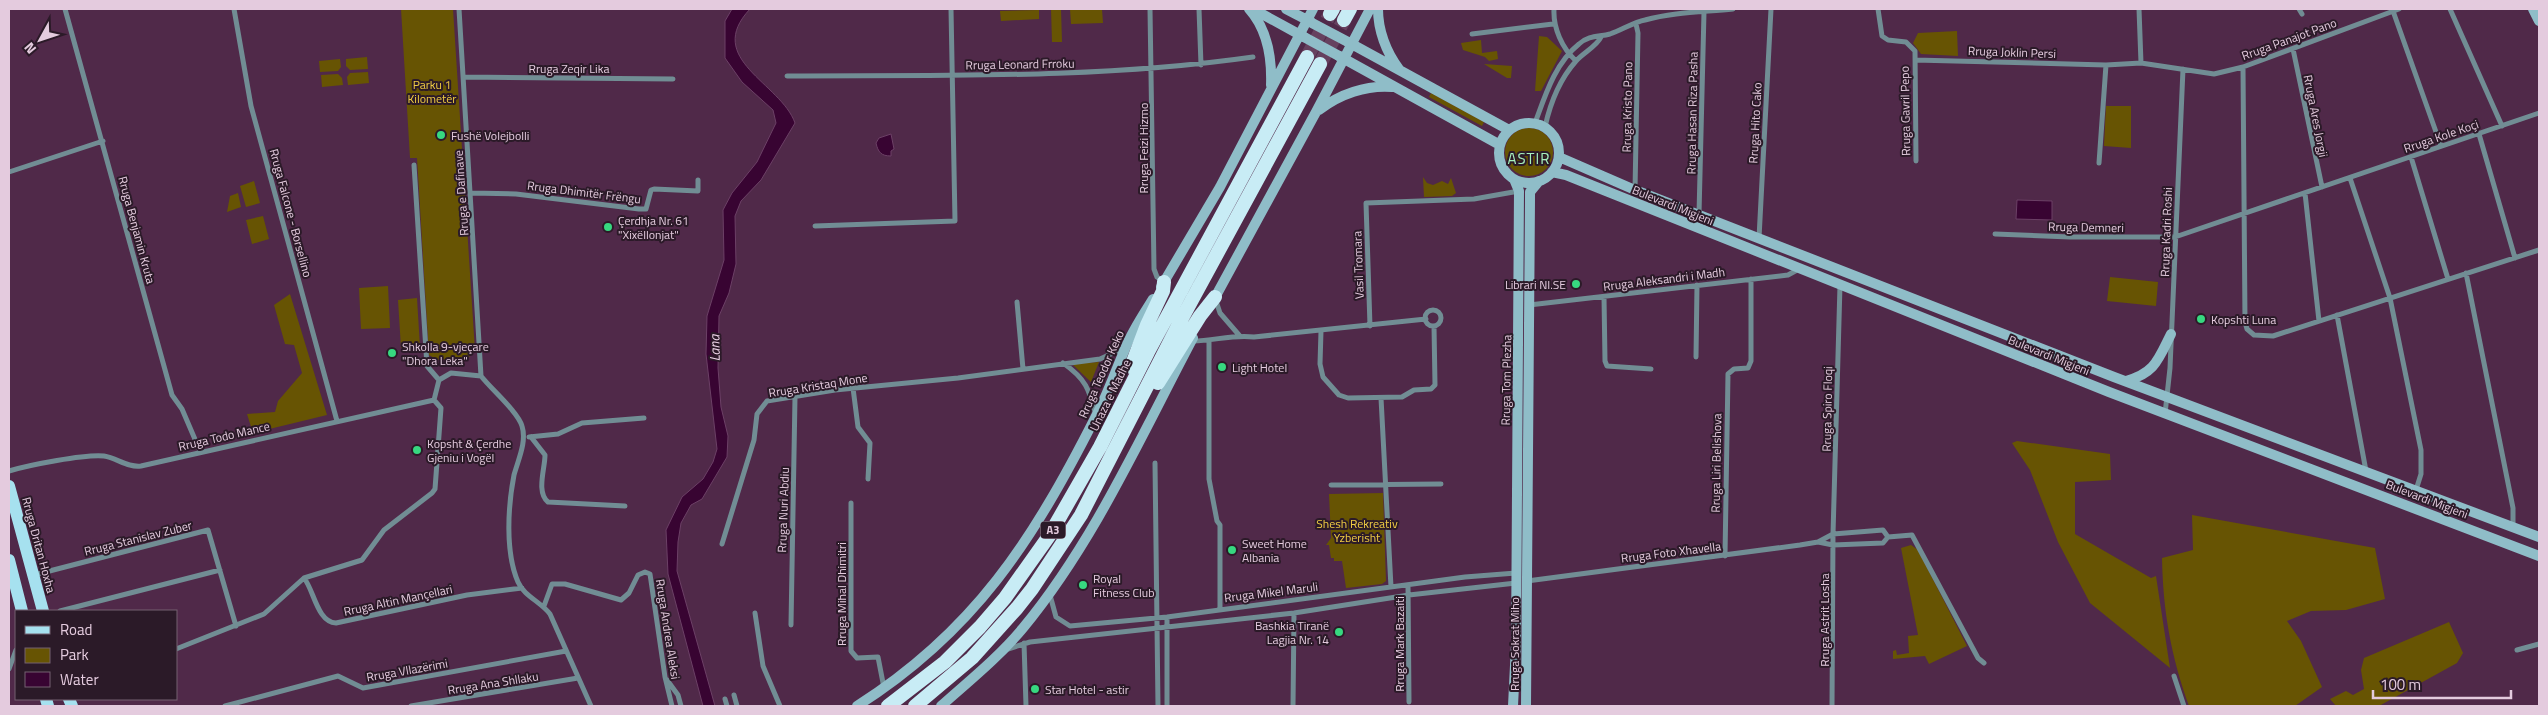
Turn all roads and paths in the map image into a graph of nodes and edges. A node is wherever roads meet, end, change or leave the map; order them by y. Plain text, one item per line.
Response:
1 (65, 9) edge
2 (234, 9) edge
3 (459, 9) edge
4 (951, 9) edge
5 (1150, 9) edge
6 (1199, 9) edge
7 (1250, 9) edge
8 (1286, 9) edge
9 (1313, 9) edge
10 (1370, 9) edge
11 (1378, 9) edge
12 (1554, 9) edge
13 (1733, 9) edge
14 (1771, 9) edge
15 (1878, 9) edge
16 (2139, 9) edge
17 (2450, 9) edge
18 (2533, 9) edge
19 (2396, 10) edge
20 (1692, 11) edge
21 (1704, 12) junction
22 (2539, 21) edge
23 (1309, 22) junction
24 (1553, 24) junction
25 (1636, 24) junction
26 (1472, 34) dead end
27 (1301, 36) junction
28 (1601, 37) junction
29 (1349, 43) junction
30 (2293, 48) junction
31 (1569, 54) junction
32 (1253, 57) dead end
33 (1306, 57) tunnel mouth
34 (1342, 58) junction
35 (1915, 60) junction
36 (1576, 61) junction
37 (2141, 63) junction
38 (1320, 64) tunnel mouth
39 (1200, 65) junction
40 (2106, 65) junction
41 (2242, 67) junction
42 (2183, 69) junction
43 (1152, 70) junction
44 (1401, 72) junction
45 (787, 76) dead end
46 (952, 76) junction
47 (464, 77) junction
48 (673, 79) dead end
49 (1271, 87) junction
50 (1400, 90) junction
51 (1316, 112) junction
52 (2539, 113) edge
53 (1540, 125) junction
54 (2502, 126) junction
55 (1509, 130) junction
56 (2479, 134) junction
57 (103, 141) junction
58 (1500, 145) junction
59 (2441, 146) junction
60 (1559, 157) junction
61 (2411, 157) junction
62 (1916, 161) dead end
63 (2099, 162) dead end
64 (414, 165) dead end
65 (9, 170) edge
66 (1552, 172) junction
67 (2350, 178) junction
68 (1514, 179) junction
69 (698, 180) dead end
70 (1539, 181) junction
71 (2322, 187) junction
72 (1635, 190) junction
73 (1520, 191) junction
74 (471, 193) junction
75 (2305, 193) junction
76 (2244, 213) junction
77 (1699, 215) junction
78 (815, 226) dead end
79 (1995, 234) dead end
80 (2176, 237) junction
81 (1759, 238) junction
82 (2539, 250) edge
83 (2515, 258) junction
84 (1799, 268) junction
85 (2466, 274) junction
86 (1751, 279) junction
87 (2448, 279) junction
88 (1164, 282) junction
89 (1840, 284) junction
90 (1697, 285) junction
91 (1604, 297) junction
92 (1215, 298) junction
93 (2390, 298) junction
94 (1017, 302) dead end
95 (1524, 305) junction
96 (2337, 315) junction
97 (1426, 320) junction
98 (2318, 321) junction
99 (1370, 326) junction
100 (1434, 326) junction
101 (1320, 331) junction
102 (2171, 334) junction
103 (1239, 335) junction
104 (1192, 341) junction
105 (1209, 341) junction
106 (1125, 347) junction
107 (1696, 357) dead end
108 (1062, 363) junction
109 (1023, 369) junction
110 (1651, 369) dead end
111 (481, 376) junction
112 (439, 380) junction
113 (2126, 382) junction
114 (852, 388) junction
115 (795, 397) junction
116 (2168, 397) junction
117 (1381, 398) junction
118 (434, 400) junction
119 (2165, 414) junction
120 (1096, 416) junction
121 (644, 418) dead end
122 (337, 421) junction
123 (523, 437) junction
124 (531, 437) junction
125 (200, 451) junction
126 (1106, 451) junction
127 (1155, 463) dead end
128 (9, 471) edge
129 (2366, 471) junction
130 (868, 480) dead end
131 (1386, 484) junction
132 (1440, 484) dead end
133 (1331, 485) dead end
134 (9, 486) edge
135 (2416, 491) junction
136 (851, 503) dead end
137 (625, 506) dead end
138 (2513, 526) junction
139 (1833, 534) junction
140 (2539, 536) edge
141 (1888, 537) junction
142 (1818, 542) junction
143 (722, 544) dead end
144 (1833, 545) junction
145 (1725, 556) junction
146 (2539, 556) edge
147 (9, 560) edge
148 (220, 570) junction
149 (33, 575) junction
150 (1527, 577) junction
151 (304, 578) junction
152 (1516, 578) junction
153 (1408, 585) junction
154 (1391, 587) junction
155 (522, 588) junction
156 (1049, 593) junction
157 (1409, 595) junction
158 (544, 606) junction
159 (1220, 608) junction
160 (22, 610) edge
161 (43, 610) edge
162 (64, 610) edge
163 (756, 613) dead end
164 (1294, 613) junction
165 (1168, 616) junction
166 (1159, 617) junction
167 (791, 625) dead end
168 (236, 626) junction
169 (1159, 628) junction
170 (1168, 628) junction
171 (1024, 643) junction
172 (2539, 644) edge
173 (178, 647) edge
174 (2517, 650) dead end
175 (566, 651) junction
176 (1003, 651) junction
177 (13, 652) edge
178 (1984, 663) dead end
179 (9, 669) edge
180 (2174, 676) dead end
181 (665, 677) junction
182 (578, 678) junction
183 (884, 689) junction
184 (734, 695) dead end
185 (725, 699) dead end
186 (1409, 702) dead end
187 (225, 706) edge
188 (411, 706) edge
189 (590, 706) edge
190 (672, 706) edge
191 (681, 706) edge
192 (727, 706) edge
193 (737, 706) edge
194 (780, 706) edge
195 (857, 706) edge
196 (888, 706) edge
197 (915, 706) edge
198 (941, 706) edge
199 (1026, 706) edge
200 (1158, 706) edge
201 (1167, 706) edge
202 (1293, 706) edge
203 (1513, 706) edge
204 (1526, 706) edge
205 (1832, 706) edge
206 (2184, 706) edge

1 - 57 street, Rruga Benjamin Kruta
2 - 122 street, Rruga Falcone - Borsellino
3 - 47 street, Rruga e Dafinave
4 - 46 street
5 - 43 street, Rruga Feizi Hizmo
6 - 39 street
7 - 27 main road
7 - 49 main road
8 - 23 main road
9 - 23 main road, Rruga Teodor Keko
10 - 29 main road
11 - 44 main road
12 - 24 street
13 - 21 street
14 - 81 street, Rruga Hito Cako
15 - 35 street
16 - 37 street
17 - 54 street
18 - 22 main road
19 - 30 street, Rruga Panajot Pano
19 - 59 street
20 - 21 street
20 - 25 street
21 - 77 street, Rruga Hasan Riza Pasha
23 - 27 main road, Rruga Teodor Keko
23 - 29 main road, bridge
24 - 26 street
24 - 31 street
25 - 28 street
25 - 72 street, Rruga Kristo Pano
27 - 34 main road, bridge
27 - 49 main road, Rruga Teodor Keko
28 - 31 street
28 - 36 street
29 - 34 main road
29 - 44 main road
30 - 41 street, Rruga Panajot Pano
30 - 71 street, Rruga Ares Jorgji
31 - 36 street
31 - 53 street
32 - 39 street, Rruga Leonard Frroku
33 - 126 highway, Unaza e Madhe / A3
34 - 50 main road
34 - 51 main road
35 - 40 street, Rruga Joklin Persi
35 - 62 street, Rruga Gavril Pepo
36 - 53 street
37 - 40 street, Rruga Joklin Persi
37 - 42 street, Rruga Joklin Persi
38 - 126 highway, Unaza e Madhe / A3
39 - 43 street, Rruga Leonard Frroku
40 - 63 street
41 - 42 street, Rruga Panajot Pano
41 - 76 street
42 - 80 street, Rruga Kadri Roshi
43 - 46 street, Rruga Leonard Frroku
43 - 88 street, Rruga Feizi Hizmo
44 - 55 main road
45 - 46 street, Rruga Leonard Frroku
46 - 78 street
47 - 48 street, Rruga Zeqir Lika
47 - 74 street, Rruga e Dafinave
49 - 88 main road, Rruga Teodor Keko
50 - 51 main road
50 - 58 main road
51 - 92 main road
52 - 54 street, Rruga Kole Koçi
53 - 55 main road
53 - 60 main road
54 - 56 street, Rruga Kole Koçi
55 - 58 main road
56 - 59 street, Rruga Kole Koçi
56 - 83 street
57 - 65 street
57 - 125 street, Rruga Benjamin Kruta
58 - 68 main road
59 - 61 street, Rruga Kole Koçi
60 - 66 main road
60 - 72 main road, Bulevardi Migjeni
61 - 67 street, Rruga Kole Koçi
61 - 87 street
64 - 112 street
66 - 70 main road
66 - 84 main road, Bulevardi Migjeni
67 - 71 street, Rruga Kole Koçi
67 - 93 street
68 - 70 main road
68 - 73 main road, Rruga Tom Plezha
69 - 74 street, Rruga Dhimitër Frëngu
70 - 95 main road, Rruga Tom Plezha
71 - 75 street, Rruga Kole Koçi
72 - 77 main road, Bulevardi Migjeni
73 - 95 main road, Rruga Tom Plezha
73 - 99 street, Vasil Tromara
74 - 111 street, Rruga e Dafinave
75 - 76 street, Rruga Kole Koçi
75 - 98 street
76 - 80 street, Rruga Kole Koçi
76 - 98 street
77 - 81 main road, Bulevardi Migjeni
79 - 80 street, Rruga Demneri
80 - 102 street, Rruga Kadri Roshi
81 - 113 main road, Bulevardi Migjeni
82 - 83 street
83 - 85 street
84 - 86 street, Rruga Aleksandri i Madh
84 - 89 main road, Bulevardi Migjeni
85 - 87 street
85 - 138 street
86 - 90 street, Rruga Aleksandri i Madh
86 - 145 street, Rruga Liri Belishova
87 - 93 street
88 - 106 main road, Rruga Teodor Keko
88 - 126 highway
89 - 119 main road, Bulevardi Migjeni
89 - 139 street, Rruga Spiro Floqi
90 - 91 street, Rruga Aleksandri i Madh
90 - 107 street
91 - 95 street, Rruga Aleksandri i Madh
91 - 110 street
92 - 103 street
92 - 104 main road
92 - 126 highway
93 - 96 street
93 - 135 street
94 - 109 street
95 - 150 main road, Rruga Tom Plezha
95 - 152 main road, Rruga Tom Plezha
96 - 98 street
96 - 129 street
97 - 99 street
97 - 100 street
97 - 100 street
99 - 101 street
100 - 117 street
101 - 103 street
101 - 117 street
102 - 113 main road
102 - 116 street, Rruga Kadri Roshi
103 - 105 street
104 - 105 street
104 - 156 main road
105 - 159 street
106 - 108 street, Rruga Kristaq Mone
106 - 120 main road, Rruga Teodor Keko
108 - 109 street, Rruga Kristaq Mone
108 - 120 street
109 - 114 street, Rruga Kristaq Mone
111 - 112 street
111 - 123 street
112 - 118 street
113 - 116 main road, Bulevardi Migjeni
114 - 115 street, Rruga Kristaq Mone
114 - 130 street
115 - 143 street, Rruga Kristaq Mone
115 - 167 street, Rruga Nuri Abdiu
116 - 119 street, Rruga Kadri Roshi
116 - 129 main road, Bulevardi Migjeni
117 - 131 street
118 - 122 street, Rruga Todo Mance
118 - 151 street
119 - 146 main road, Bulevardi Migjeni
120 - 183 main road, Rruga Teodor Keko
121 - 124 street
122 - 125 street, Rruga Todo Mance
123 - 124 street
123 - 155 street
124 - 137 street
125 - 128 street, Rruga Todo Mance
126 - 196 highway, Unaza e Madhe / A3
126 - 197 highway, Unaza e Madhe / A3
127 - 166 street
129 - 135 main road, Bulevardi Migjeni
131 - 132 street
131 - 133 street
131 - 154 street
134 - 149 main road, Rruga Dritan Hoxha
135 - 138 main road, Bulevardi Migjeni
136 - 183 street, Rruga Mihal Dhimitri
138 - 140 main road, Bulevardi Migjeni
139 - 141 street
139 - 142 street
139 - 144 street, Rruga Astrit Losha
141 - 144 street
141 - 178 street
142 - 144 street
142 - 145 street, Rruga Foto Xhavella
144 - 205 street, Rruga Astrit Losha
145 - 150 street, Rruga Foto Xhavella
147 - 160 main road
148 - 149 street, Rruga Stanislav Zuber
148 - 162 street
148 - 168 street, Rruga Stanislav Zuber
149 - 161 main road, Rruga Dritan Hoxha
150 - 152 main road
150 - 204 main road, Rruga Sokrat Miho
151 - 155 street, Rruga Altin Mançellari
151 - 168 street
152 - 153 street, Rruga Mikel Maruli
152 - 157 street, Rruga Mikel Maruli
152 - 203 main road, Rruga Sokrat Miho
153 - 154 street, Rruga Mikel Maruli
153 - 157 street, Rruga Mark Bazaiti
154 - 159 street, Rruga Mikel Maruli
155 - 158 street
156 - 166 street, Rruga Mikel Maruli
156 - 176 main road
157 - 164 street, Rruga Mikel Maruli
157 - 186 street, Rruga Mark Bazaiti
158 - 175 street
158 - 181 street, Rruga Andrea Aleksi
159 - 165 street, Rruga Mikel Maruli
163 - 194 street
164 - 170 street, Rruga Mikel Maruli
164 - 202 street, Rruga Mikel Maruli
165 - 166 street, Rruga Mikel Maruli
165 - 170 street
166 - 169 street
168 - 173 street
169 - 170 street, Rruga Mikel Maruli
169 - 171 street, Rruga Mikel Maruli
169 - 200 street
170 - 201 street
171 - 176 street, Rruga Mikel Maruli
171 - 199 street
172 - 174 street
175 - 182 street
175 - 187 street, Rruga Vllazërimi
176 - 198 main road
177 - 179 street
180 - 206 street
181 - 190 street, Rruga Andrea Aleksi
181 - 191 street
182 - 188 street, Rruga Ana Shllaku
182 - 189 street
183 - 195 main road, Rruga Teodor Keko
184 - 193 street
185 - 192 street

